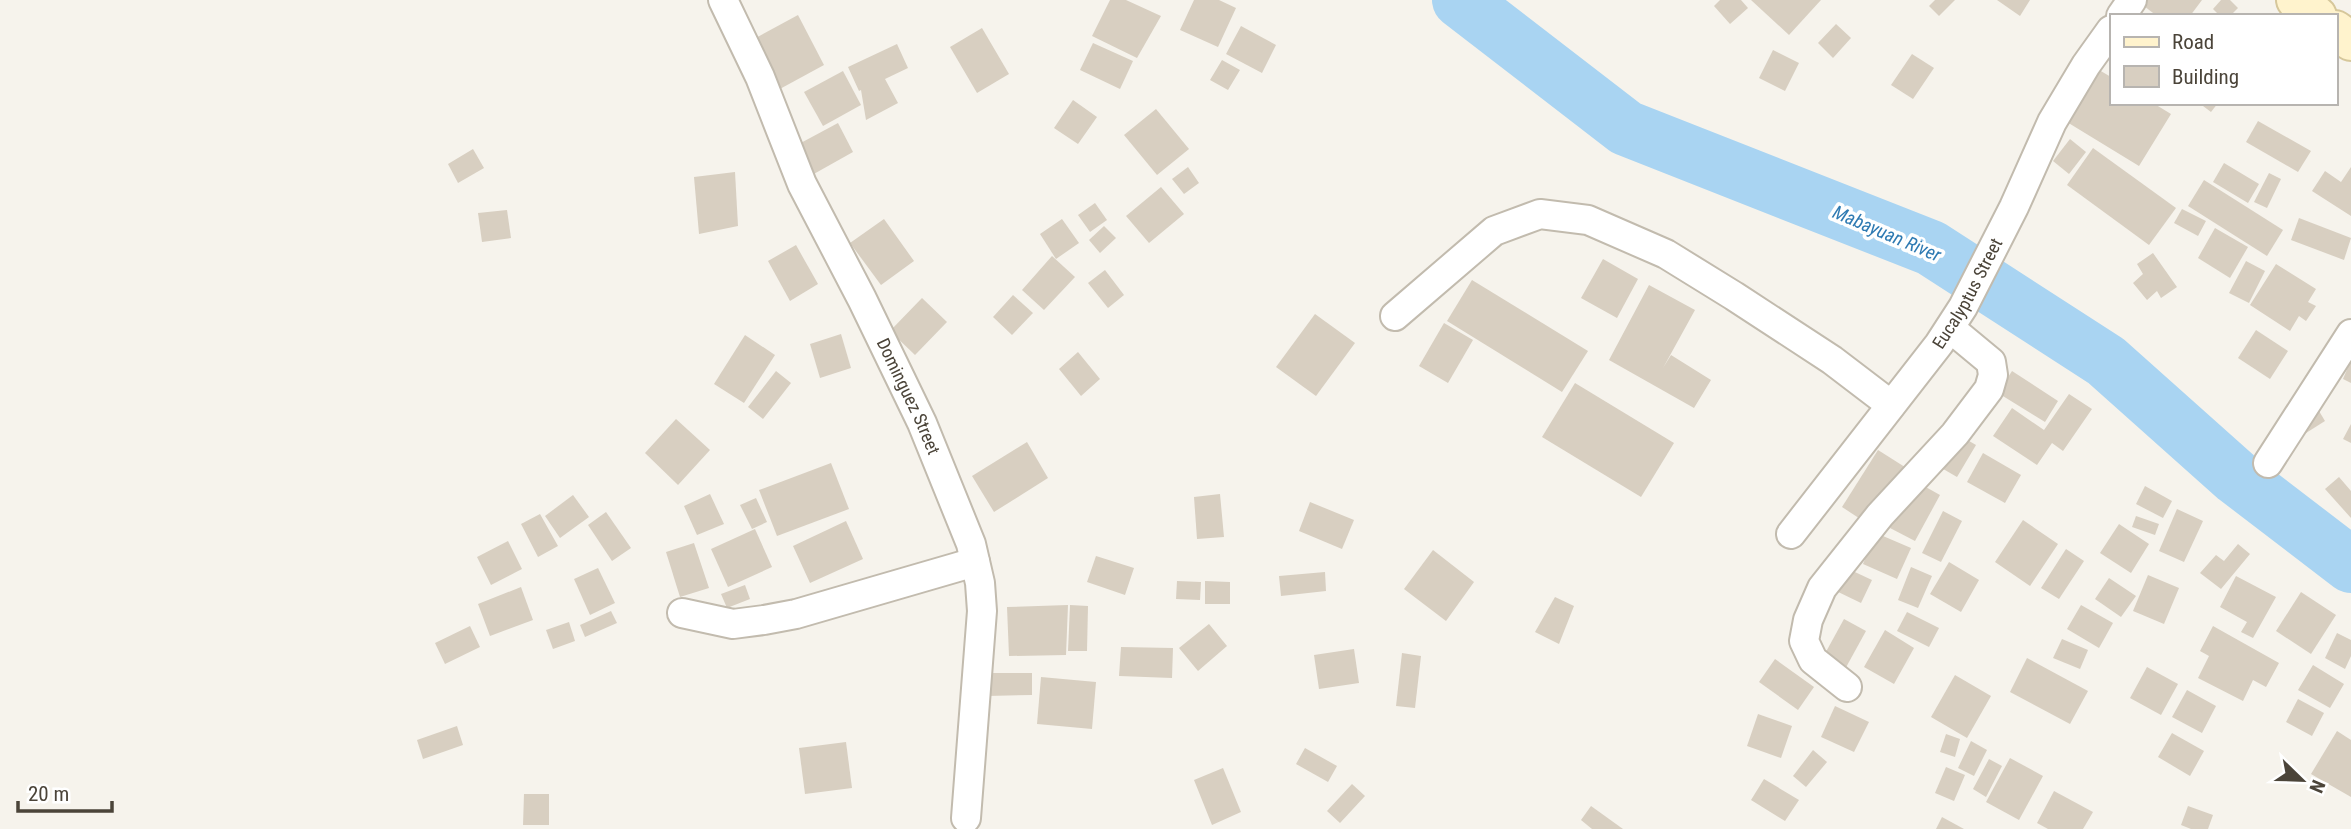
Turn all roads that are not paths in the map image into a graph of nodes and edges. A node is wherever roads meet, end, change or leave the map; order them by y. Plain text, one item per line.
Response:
1 (723, 0) edge
2 (2296, 0) edge
3 (2314, 14) edge
4 (2110, 31) edge
5 (1395, 316) dead end
6 (1957, 317) junction
7 (2351, 334) edge
8 (1891, 405) junction
9 (2268, 463) dead end
10 (1791, 534) dead end
11 (975, 562) junction
12 (682, 613) dead end
13 (1846, 687) dead end
14 (967, 818) dead end

1 - 11 street, Dominguez Street
2 - 3 street
4 - 6 street, Eucalyptus Street
5 - 8 street
6 - 8 street, Eucalyptus Street
6 - 13 street
7 - 9 street
8 - 10 street, Eucalyptus Street
11 - 12 street
11 - 14 street, Dominguez Street

